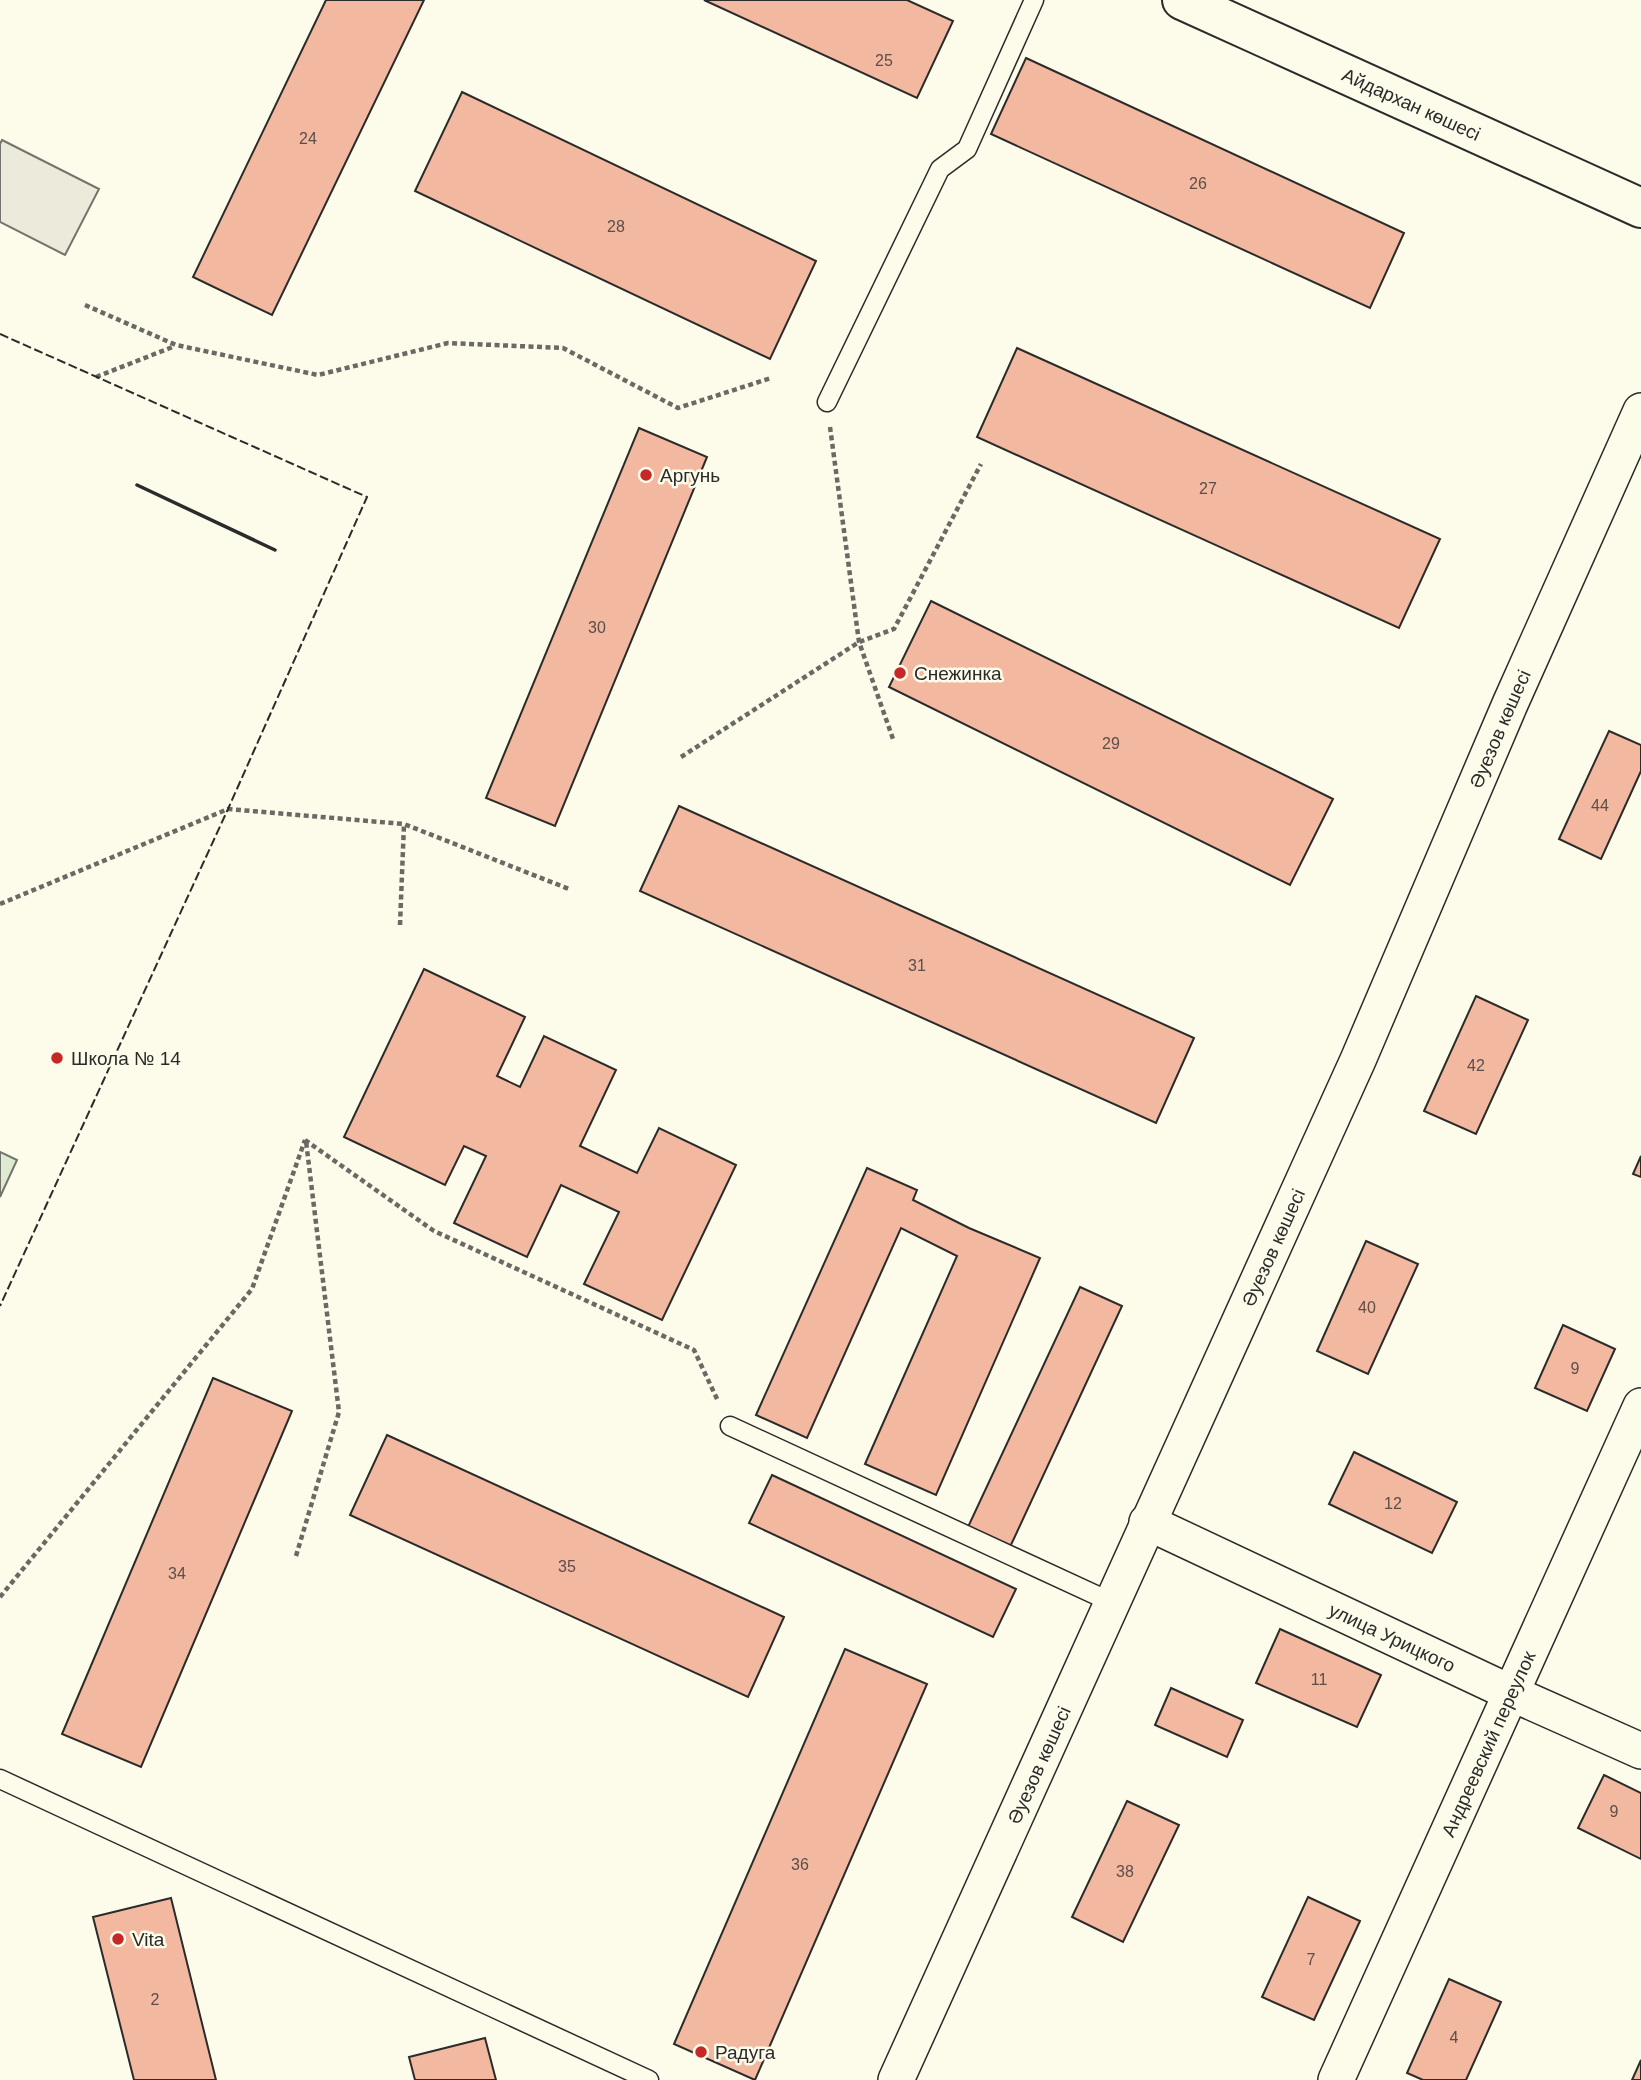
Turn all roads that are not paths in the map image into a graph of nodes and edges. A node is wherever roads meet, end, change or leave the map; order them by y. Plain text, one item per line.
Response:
1 (1034, 0) edge
2 (1182, 0) edge
3 (1641, 208) edge
4 (827, 402) road end
5 (1641, 411) edge
6 (1641, 1406) edge
7 (730, 1426) road end
8 (1147, 1522) junction
9 (1111, 1602) junction
10 (1511, 1693) junction
11 (1641, 1751) edge
12 (0, 1779) edge
13 (649, 2080) edge
14 (896, 2080) edge
15 (1336, 2080) edge

1 - 4 lane
2 - 3 street, Айдархан көшесі
5 - 8 street, Әуезов көшесі
6 - 10 street, Андреевский переулок
7 - 9 lane
8 - 9 street, Әуезов көшесі
8 - 10 street, улица Урицкого
9 - 14 street, Әуезов көшесі
10 - 11 street, улица Урицкого
10 - 15 street, Андреевский переулок
12 - 13 lane

